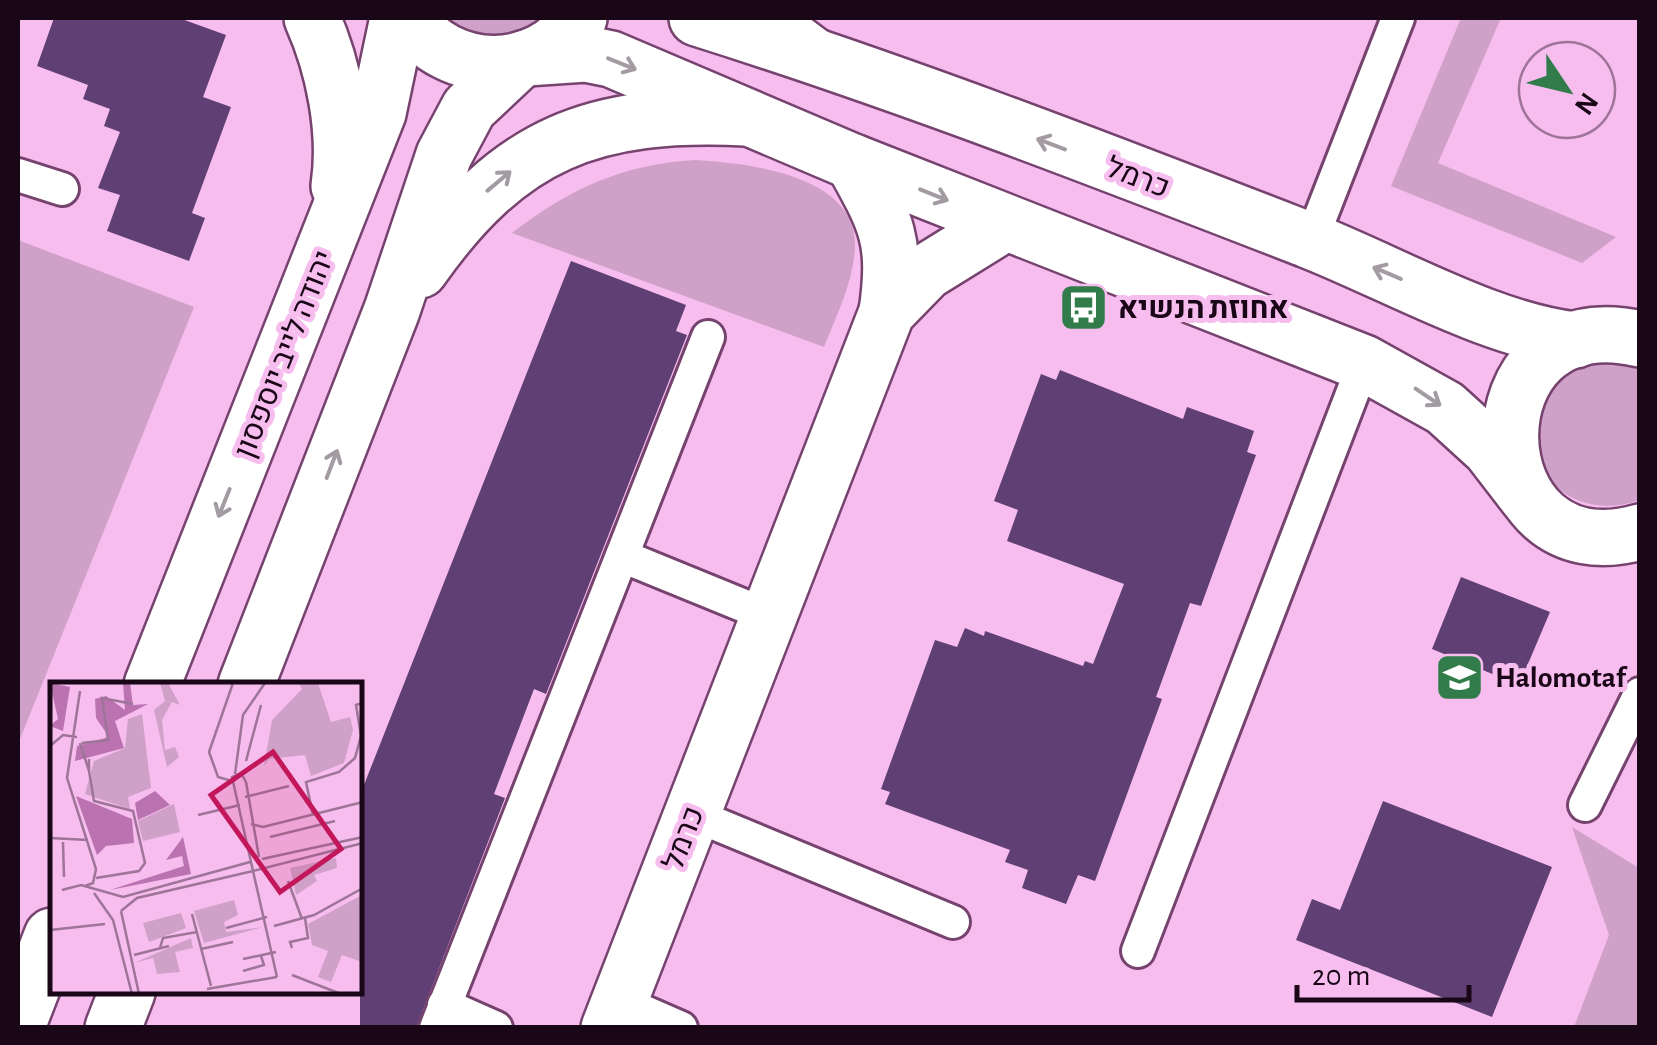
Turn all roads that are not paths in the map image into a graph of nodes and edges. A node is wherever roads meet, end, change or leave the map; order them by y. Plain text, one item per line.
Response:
1 (312, 18) edge
2 (398, 18) edge
3 (408, 18) edge
4 (579, 18) edge
5 (698, 18) edge
6 (763, 18) edge
7 (1398, 18) edge
8 (811, 54) junction
9 (522, 60) junction
10 (746, 118) junction
11 (853, 162) junction
12 (18, 175) edge
13 (62, 190) dead end
14 (1005, 224) junction
15 (332, 234) junction
16 (1311, 241) junction
17 (392, 310) junction
18 (887, 312) junction
19 (708, 337) dead end
20 (1640, 339) edge
21 (1576, 340) junction
22 (1364, 363) junction
23 (1527, 497) junction
24 (1638, 538) edge
25 (622, 556) junction
26 (769, 616) junction
27 (153, 682) edge
28 (247, 682) edge
29 (1640, 694) edge
30 (1585, 805) dead end
31 (692, 814) junction
32 (953, 922) dead end
33 (50, 941) edge
34 (1138, 951) dead end
35 (126, 995) edge
36 (614, 1014) edge
37 (440, 1016) edge
38 (18, 1024) edge
39 (113, 1028) edge
40 (496, 1028) edge
41 (681, 1028) edge

1 - 15 street
2 - 15 street, יהודה לייב יוספסון
3 - 9 street
4 - 9 street
5 - 8 street, כרמל
6 - 8 street
7 - 16 lane
16 -> 8 street, כרמל
9 -> 10 street
9 - 17 street
10 - 11 street
17 -> 10 street
11 -> 14 street
11 - 18 street, כרמל
12 - 13 lane
14 - 18 street, כרמל
14 - 22 street
15 -> 27 street, יהודה לייב יוספסון
21 -> 16 street, כרמל
28 -> 17 street
18 - 26 street, כרמל
19 - 25 lane
20 - 21 street
21 - 23 street
22 -> 23 street
22 - 34 lane
23 - 24 street
25 - 26 lane
25 - 37 lane
26 - 31 street, כרמל
29 - 30 lane
31 - 32 lane
31 - 36 street, כרמל
33 - 38 street
35 - 39 street
36 - 41 lane
37 - 40 lane

